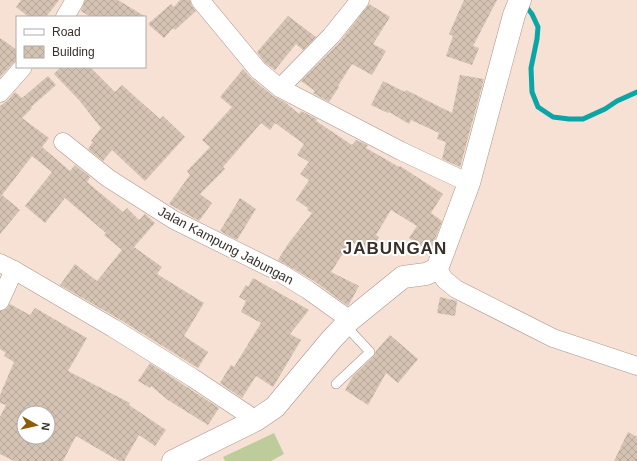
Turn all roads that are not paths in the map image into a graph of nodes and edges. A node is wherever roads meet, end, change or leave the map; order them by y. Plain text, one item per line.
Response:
1 (75, 0) edge
2 (200, 0) edge
3 (360, 0) edge
4 (517, 8) edge
5 (66, 16) edge
6 (22, 68) edge
7 (280, 88) junction
8 (0, 93) edge
9 (63, 142) dead end
10 (469, 183) junction
11 (7, 266) edge
12 (437, 269) junction
13 (0, 301) edge
14 (347, 322) junction
15 (637, 366) edge
16 (336, 384) dead end
17 (256, 420) junction
18 (173, 461) edge

1 - 5 street
2 - 7 street
3 - 7 street
4 - 10 street
6 - 8 street
7 - 10 street
9 - 14 street, Jalan Kampung Jabungan
10 - 12 street
11 - 13 street
11 - 17 street
12 - 14 street
12 - 15 street
14 - 16 lane
14 - 17 street
17 - 18 street

